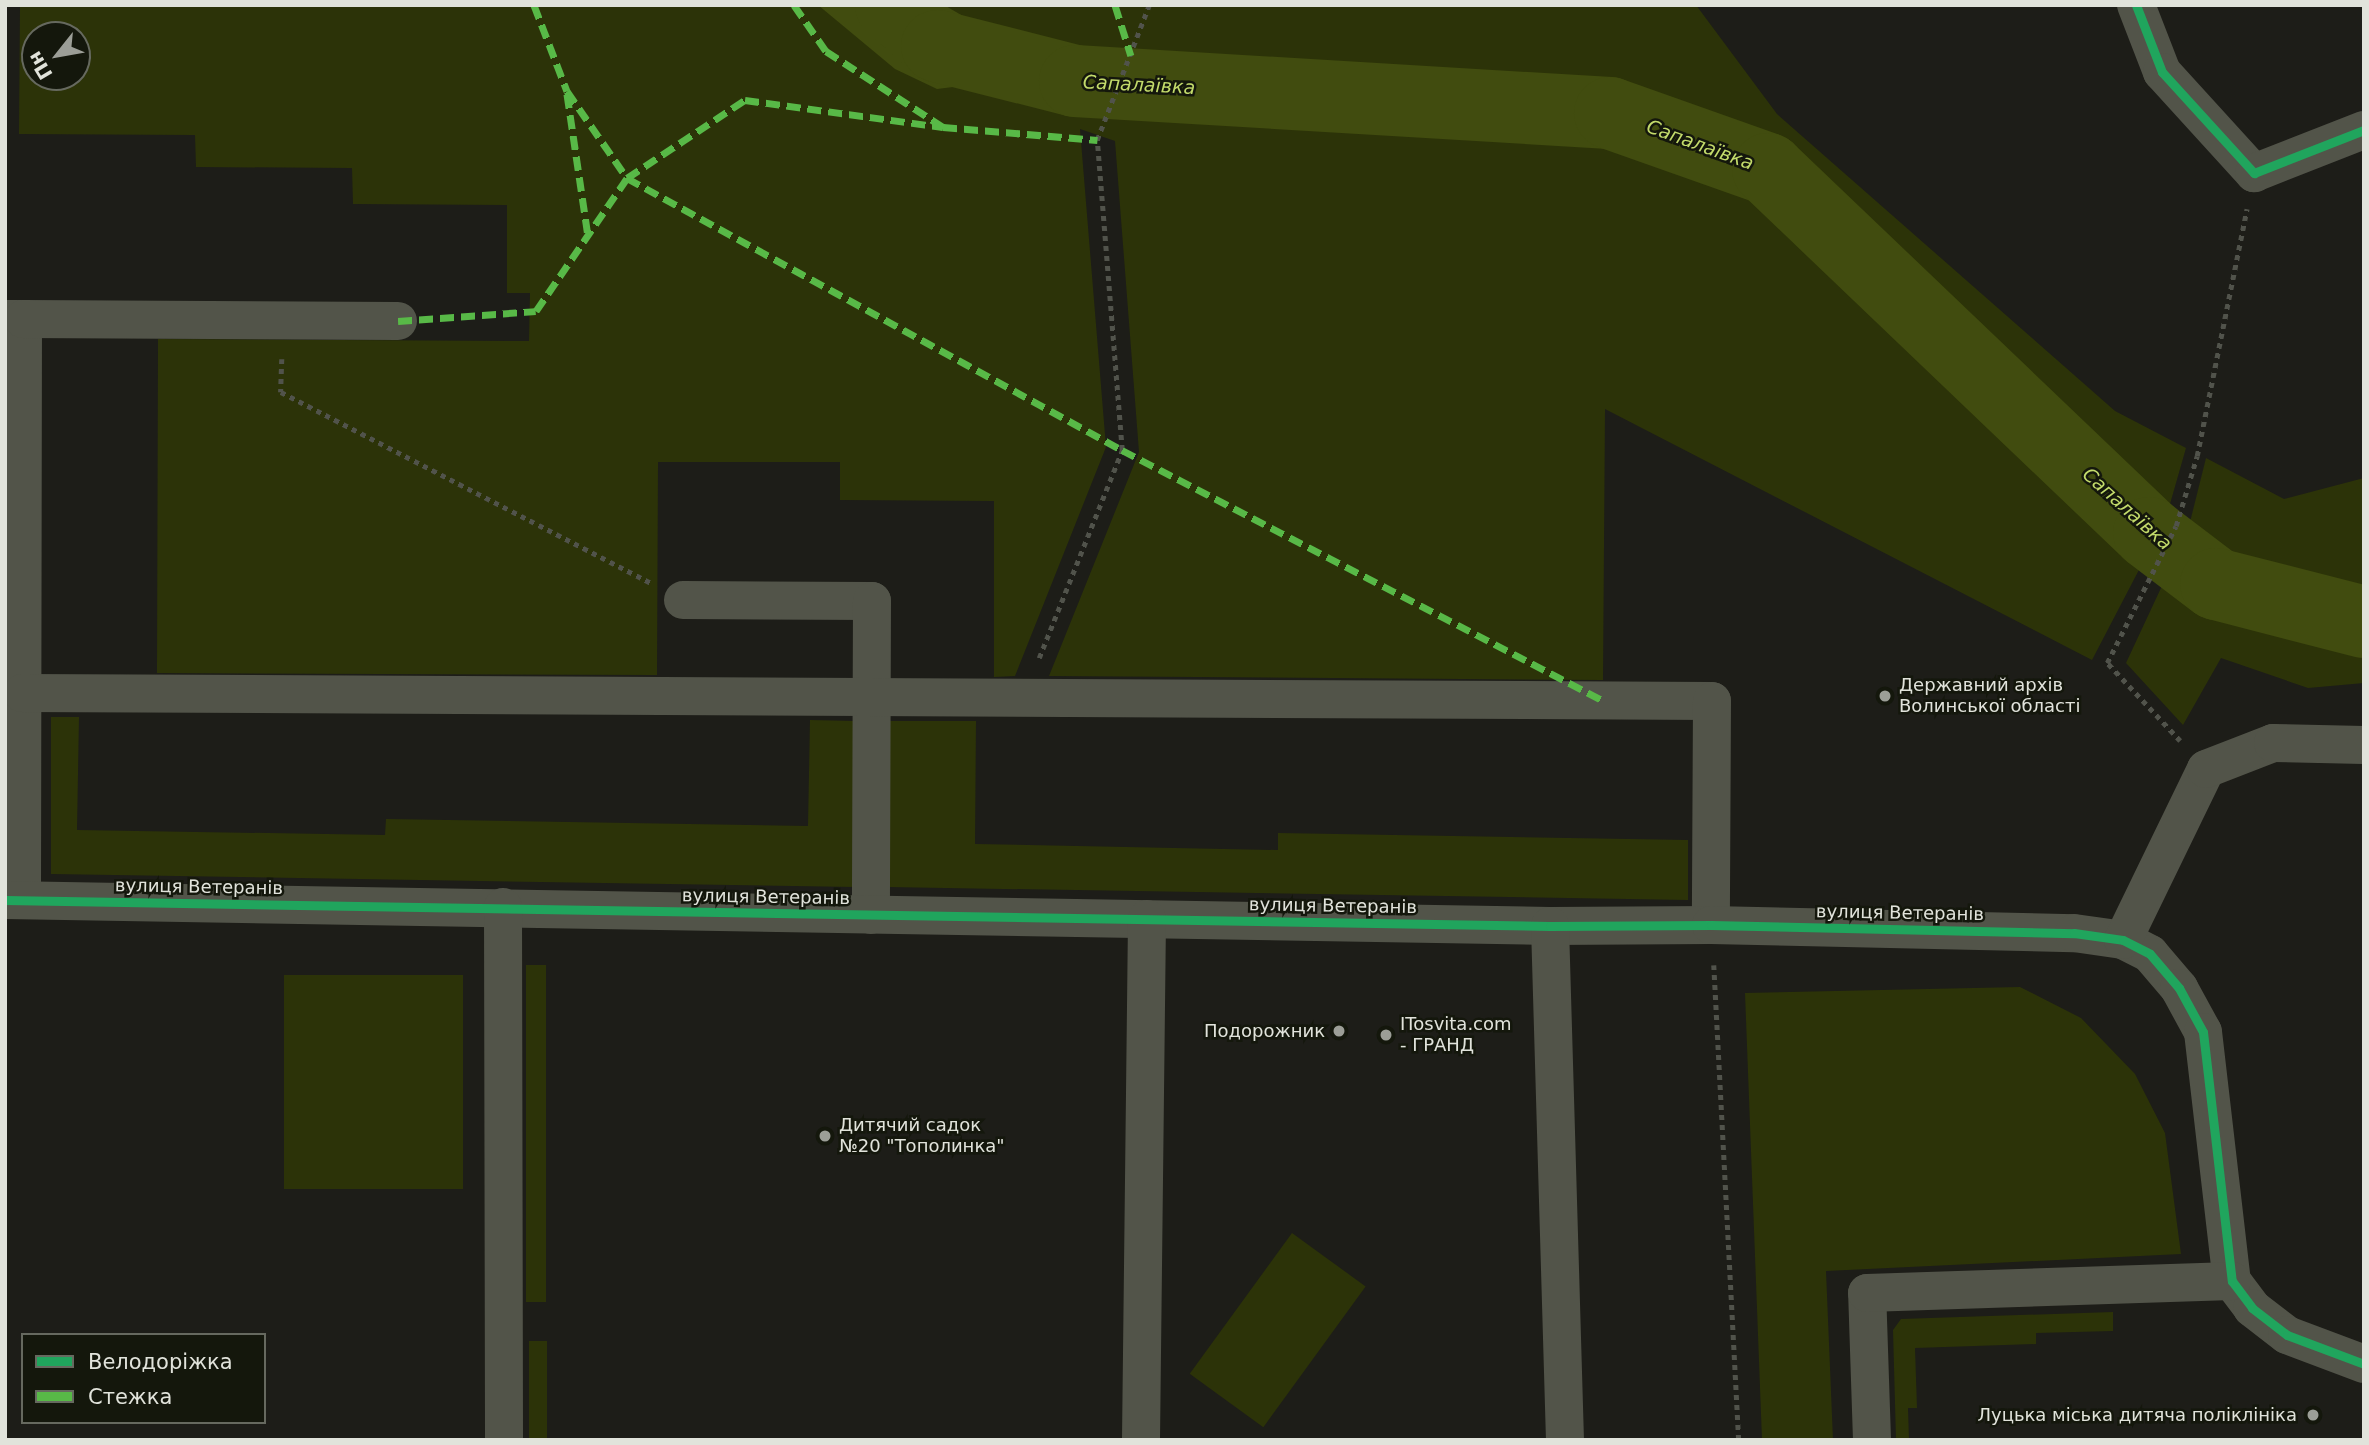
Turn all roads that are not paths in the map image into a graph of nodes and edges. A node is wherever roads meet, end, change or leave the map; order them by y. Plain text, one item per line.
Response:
1 (2136, 5) edge
2 (2364, 130) edge
3 (14, 319) edge
4 (398, 321) dead end
5 (683, 600) road end
6 (22, 693) junction
7 (871, 697) junction
8 (2364, 745) edge
9 (13, 900) edge
10 (503, 907) junction
11 (871, 915) junction
12 (1147, 919) junction
13 (1712, 925) junction
14 (1550, 926) junction
15 (2123, 940) junction
16 (2232, 1281) junction
17 (2364, 1364) edge
18 (504, 1440) edge
19 (1141, 1440) edge
20 (1565, 1440) edge
21 (1872, 1440) edge

1 - 2 street
3 - 4 street
3 - 6 street
5 - 7 street
6 - 7 street
6 - 9 street
7 - 11 street
7 - 13 street
8 - 15 street
9 - 10 street, вулиця Ветеранів
10 - 11 street, вулиця Ветеранів
10 - 18 street
11 - 12 street, вулиця Ветеранів
12 - 14 street, вулиця Ветеранів
12 - 19 street
13 - 14 street, вулиця Ветеранів
13 - 15 street, вулиця Ветеранів
14 - 20 street
15 - 16 street, вулиця Ветеранів
16 - 17 street
16 - 21 street

